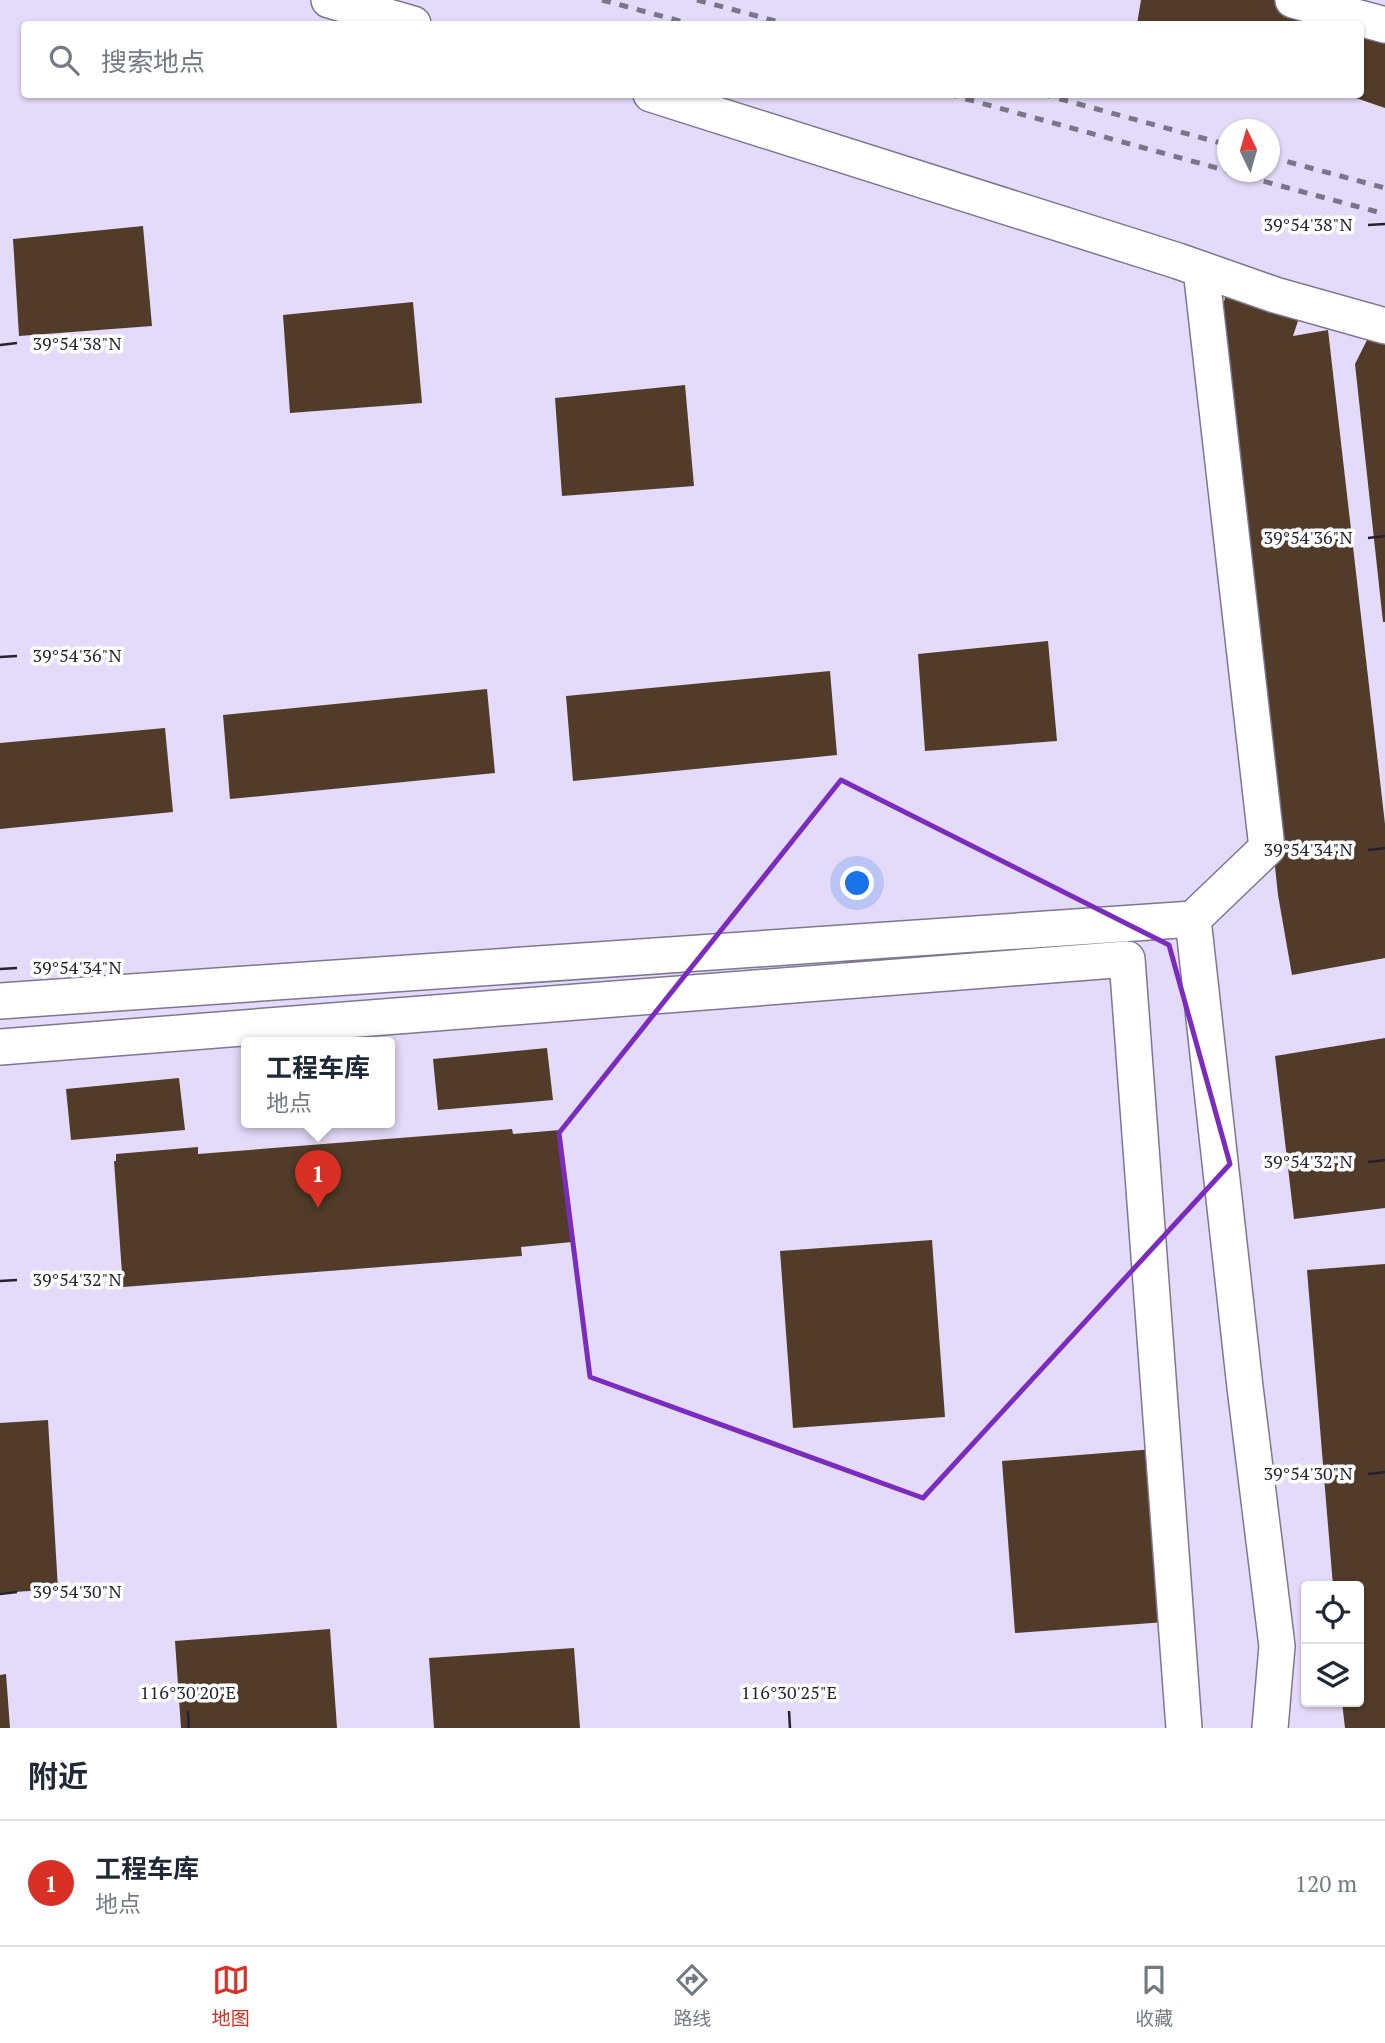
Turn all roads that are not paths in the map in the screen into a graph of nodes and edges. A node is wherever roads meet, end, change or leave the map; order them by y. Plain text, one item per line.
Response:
1 (329, 0) edge
2 (1293, 0) edge
3 (402, 21) edge
4 (1385, 25) edge
5 (664, 98) edge
6 (1201, 270) junction
7 (1385, 326) edge
8 (1193, 919) junction
9 (0, 1002) edge
10 (0, 1047) edge
11 (1184, 1728) edge
12 (1270, 1728) edge

1 - 3 street
2 - 4 street
5 - 6 street
6 - 7 street
6 - 8 street
8 - 9 street
8 - 12 street
10 - 11 street

